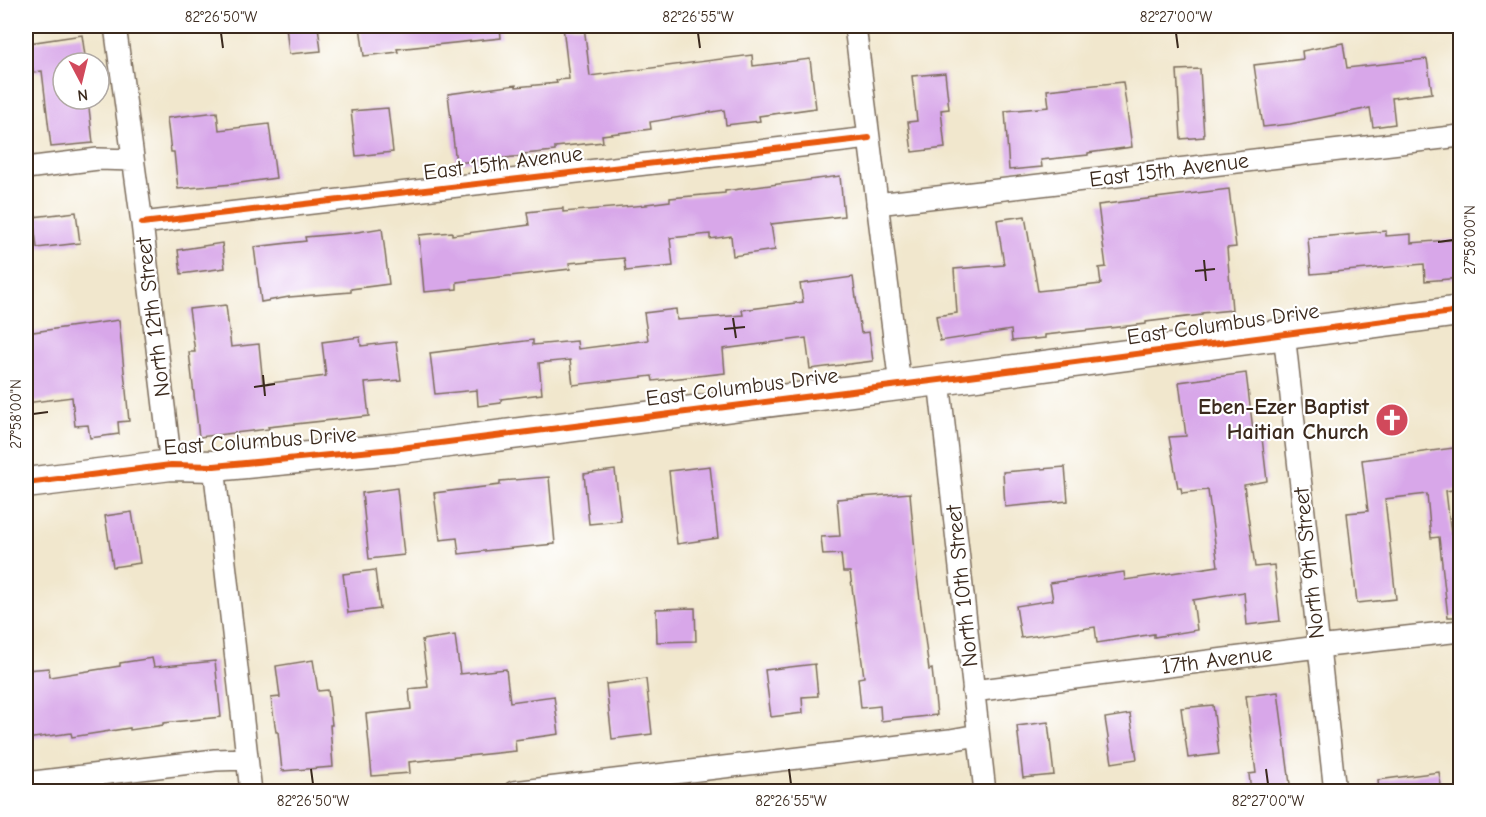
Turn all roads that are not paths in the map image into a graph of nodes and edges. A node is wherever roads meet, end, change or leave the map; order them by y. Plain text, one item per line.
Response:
1 (115, 26) edge
2 (855, 26) edge
3 (1461, 135) edge
4 (869, 138) junction
5 (134, 160) junction
6 (26, 168) edge
7 (877, 204) junction
8 (142, 223) junction
9 (1461, 311) edge
10 (1284, 333) junction
11 (939, 380) junction
12 (900, 385) junction
13 (171, 465) junction
14 (214, 466) junction
15 (26, 483) edge
16 (1461, 631) edge
17 (1318, 647) junction
18 (973, 691) junction
19 (978, 735) junction
20 (247, 759) junction
21 (26, 783) edge
22 (251, 792) edge
23 (514, 792) edge
24 (985, 792) edge
25 (1335, 792) edge

1 - 5 street, North 12th Street
2 - 4 street
3 - 7 street, East 15th Avenue
4 - 7 street
4 - 8 street, East 15th Avenue
5 - 6 street
5 - 8 street, North 12th Street
7 - 12 street
8 - 13 street, North 12th Street
9 - 10 main road, East Columbus Drive
10 - 11 main road, East Columbus Drive
10 - 17 street, North 9th Street
11 - 12 main road, East Columbus Drive
11 - 18 street, North 10th Street
12 - 14 main road, East Columbus Drive
13 - 14 main road, East Columbus Drive
13 - 15 main road, East Columbus Drive
14 - 20 street
16 - 17 street, 17th Avenue
17 - 18 street, 17th Avenue
17 - 25 street, North 9th Street
18 - 19 street, North 10th Street
19 - 23 street
19 - 24 street, North 10th Street
20 - 21 street
20 - 22 street

